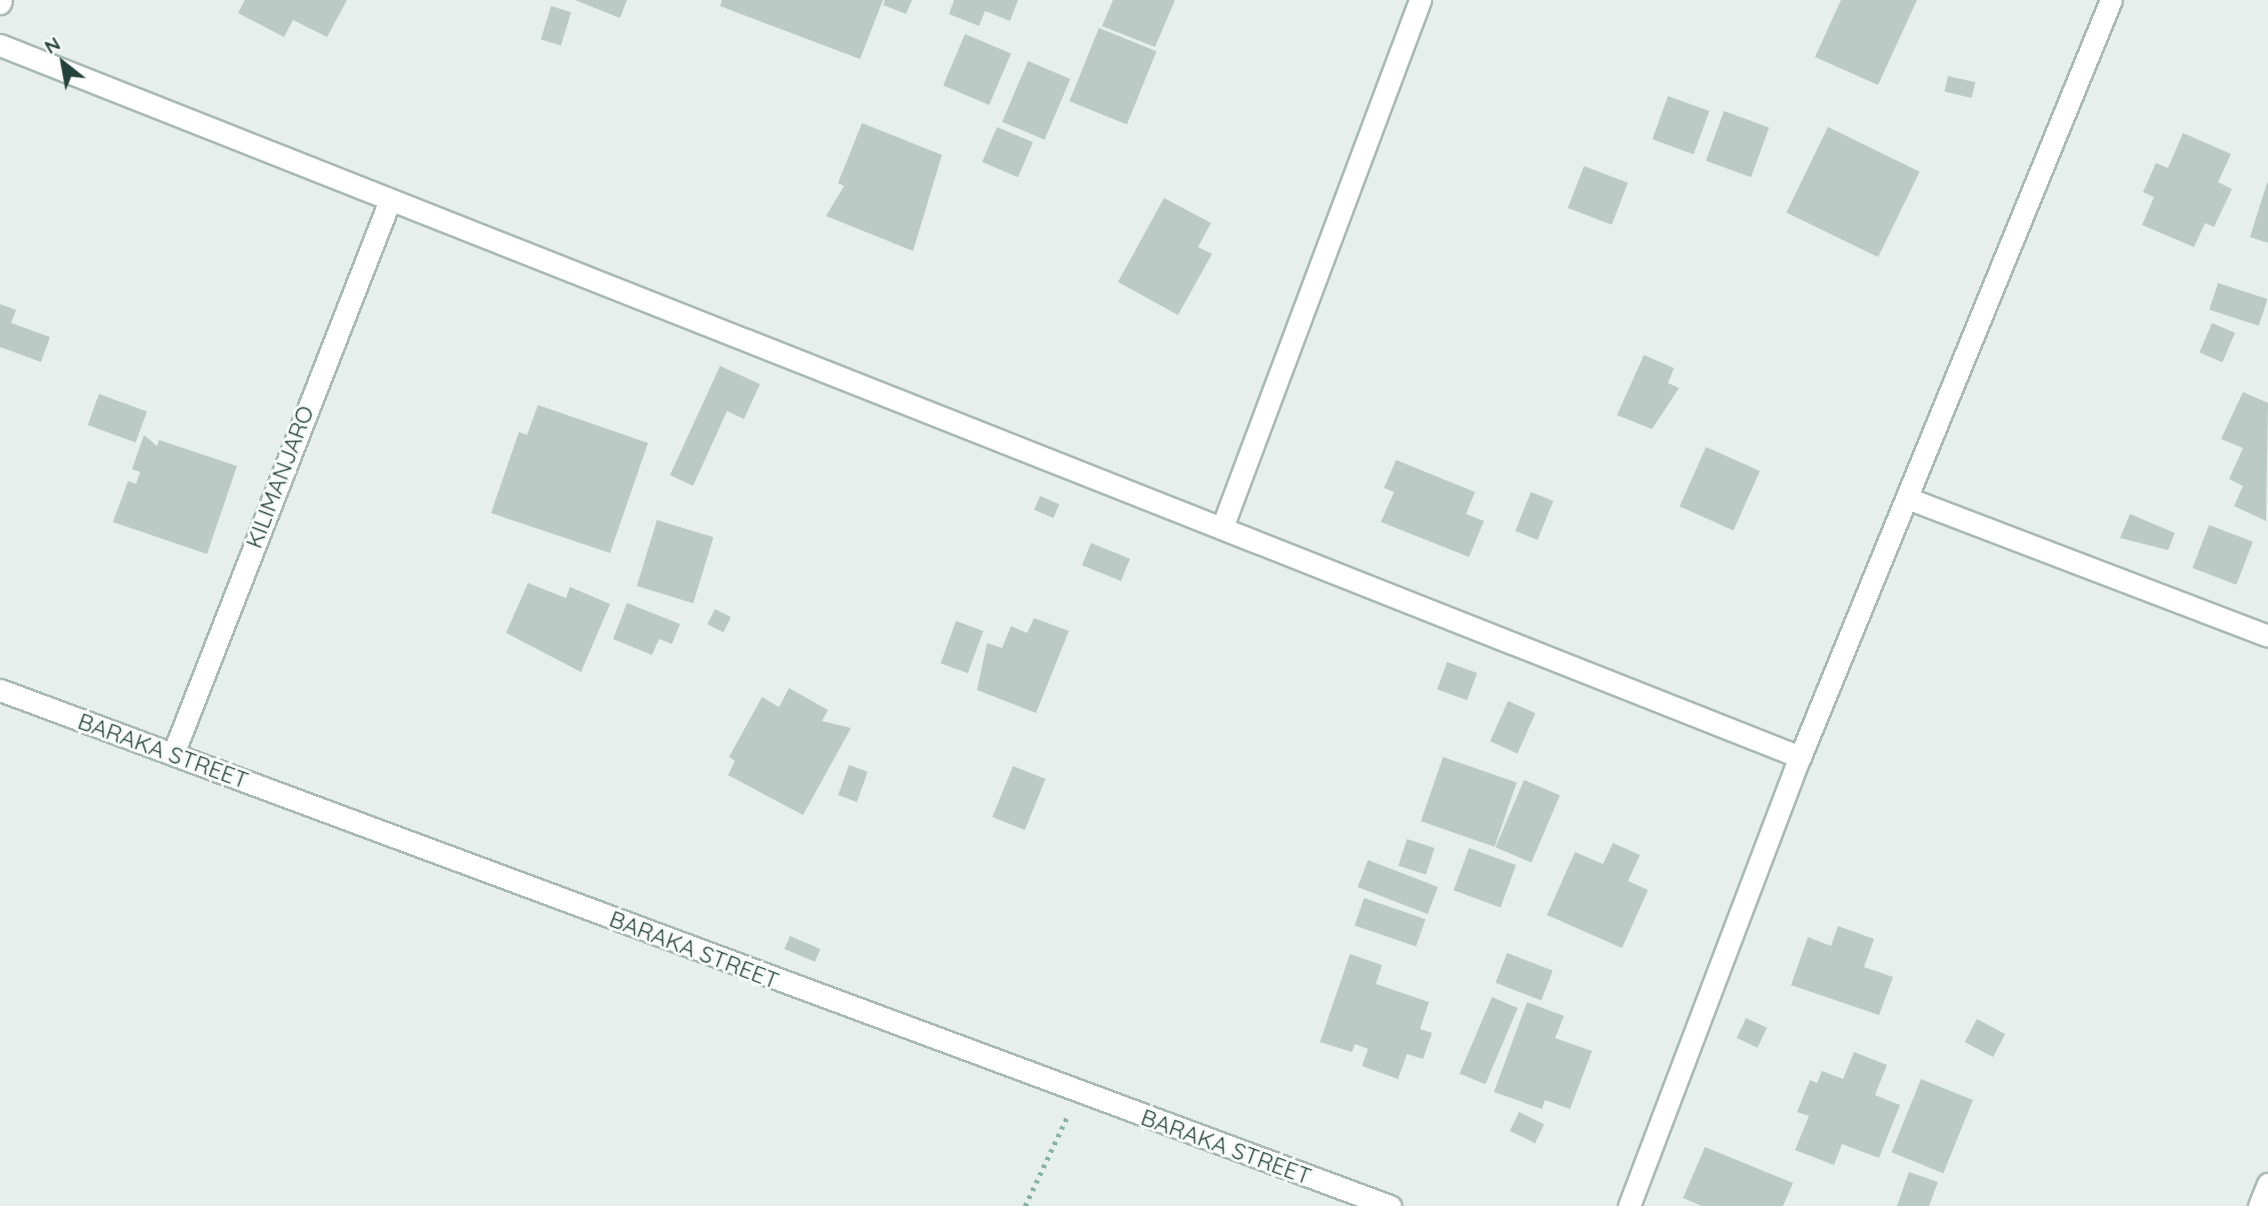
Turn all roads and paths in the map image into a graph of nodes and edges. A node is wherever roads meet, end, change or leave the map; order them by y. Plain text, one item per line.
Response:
1 (1420, 0) edge
2 (2111, 0) edge
3 (0, 45) edge
4 (390, 201) junction
5 (1907, 498) junction
6 (1223, 525) junction
7 (2268, 636) edge
8 (0, 690) edge
9 (173, 754) junction
10 (1800, 757) junction
11 (1079, 1094) junction
12 (2268, 1184) edge
13 (1025, 1206) edge
14 (1390, 1206) edge
15 (1629, 1206) edge
16 (2259, 1206) edge

1 - 6 street
2 - 5 street
3 - 4 street
4 - 6 street
4 - 9 street, KILIMANJARO
5 - 7 street
5 - 10 street
6 - 10 street
8 - 9 street, BARAKA STREET
9 - 11 street, BARAKA STREET
10 - 15 street
11 - 13 path
11 - 14 street, BARAKA STREET
12 - 16 street

